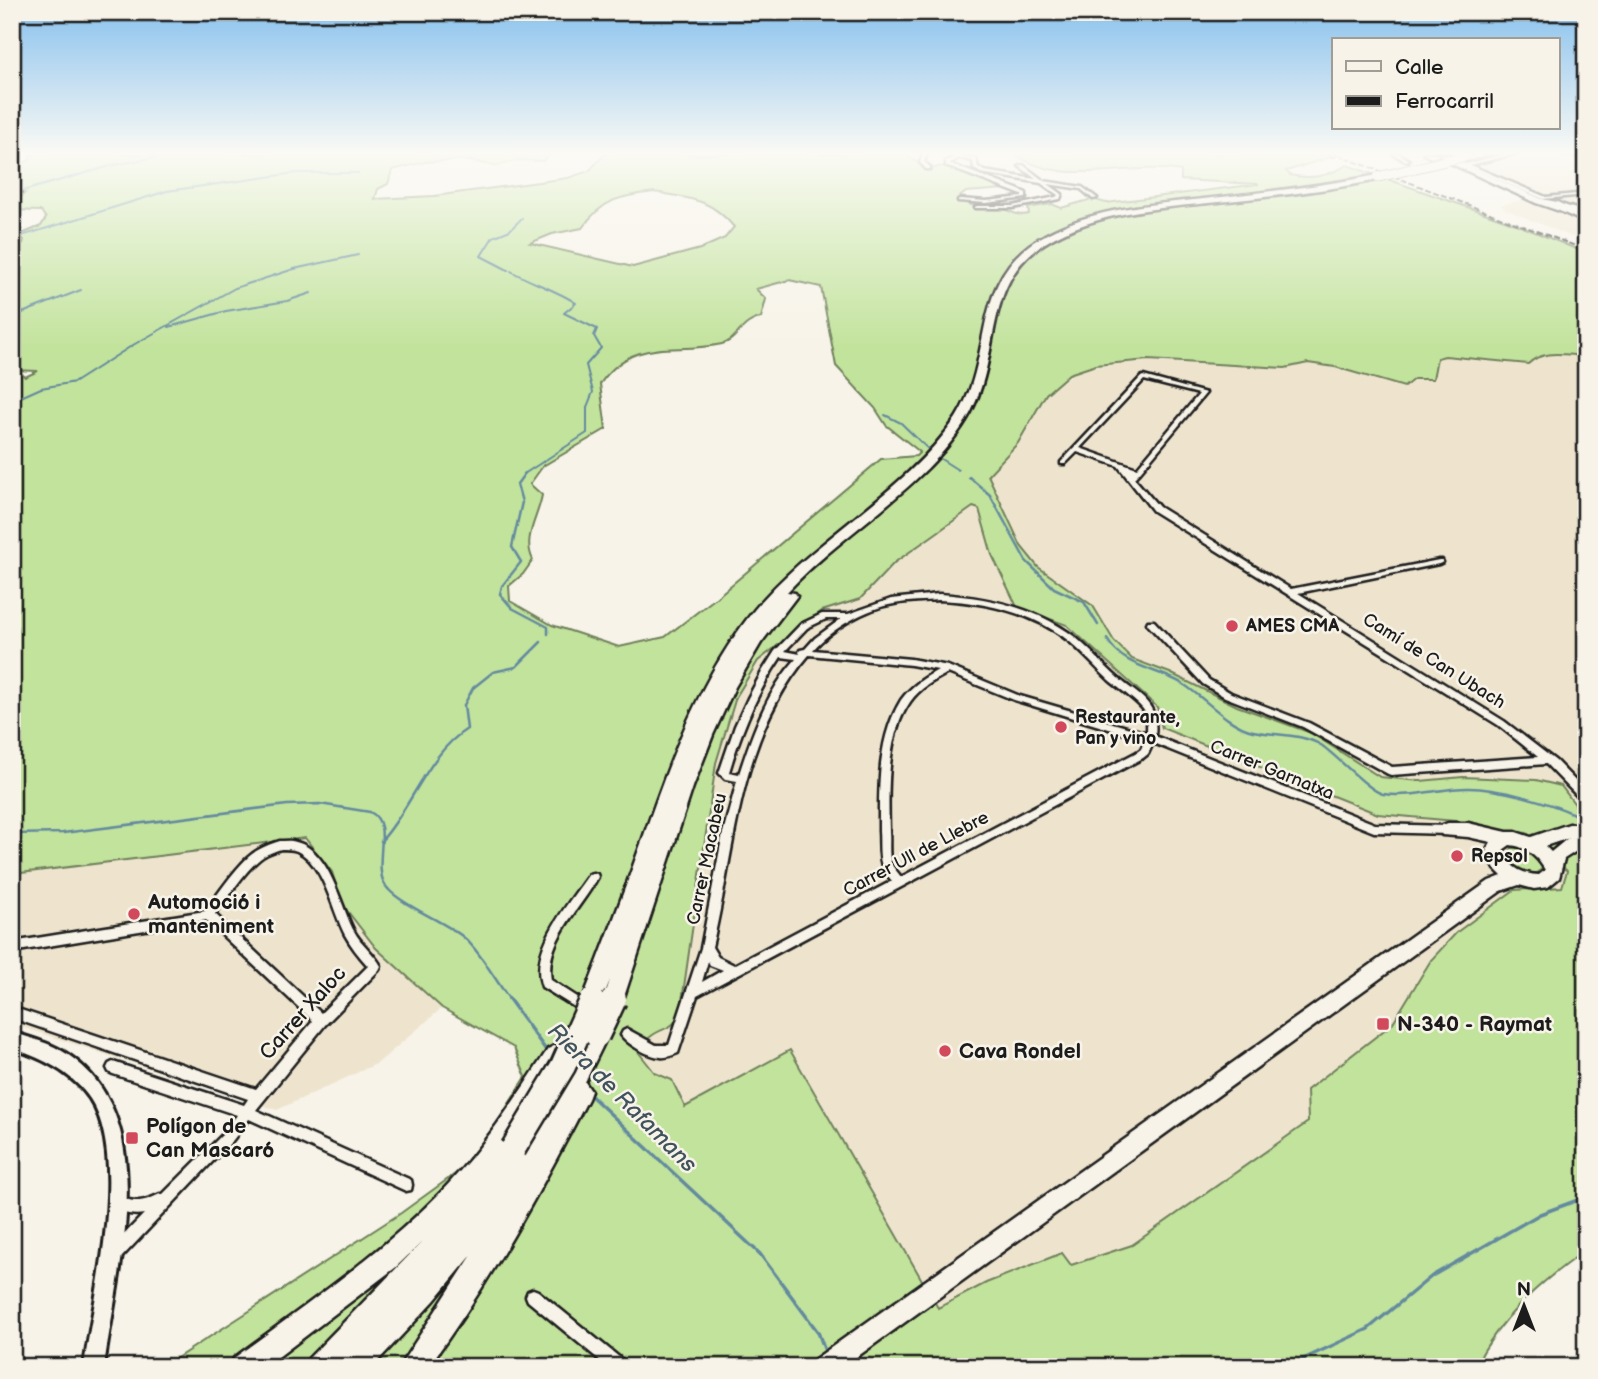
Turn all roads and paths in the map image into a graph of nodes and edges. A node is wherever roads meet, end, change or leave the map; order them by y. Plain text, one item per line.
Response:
1 (1097, 218) edge
2 (1115, 218) edge
3 (950, 442) junction
4 (1076, 449) junction
5 (1063, 463) dead end
6 (1119, 464) junction
7 (1138, 471) junction
8 (1131, 477) junction
9 (1439, 562) dead end
10 (1292, 592) junction
11 (848, 617) junction
12 (1151, 623) dead end
13 (778, 653) junction
14 (801, 654) junction
15 (948, 669) junction
16 (1150, 738) junction
17 (1548, 760) junction
18 (743, 778) junction
19 (1573, 784) junction
20 (1586, 791) edge
21 (1586, 799) edge
22 (1586, 822) edge
23 (1448, 830) junction
24 (1573, 836) edge
25 (1586, 837) edge
26 (1507, 839) junction
27 (1538, 841) junction
28 (1499, 861) junction
29 (1552, 866) junction
30 (593, 877) dead end
31 (1518, 878) junction
32 (900, 883) junction
33 (1495, 886) junction
34 (208, 915) junction
35 (12, 947) edge
36 (706, 948) junction
37 (734, 970) junction
38 (691, 993) junction
39 (593, 1001) junction
40 (12, 1012) edge
41 (321, 1021) junction
42 (627, 1035) tunnel mouth
43 (12, 1040) edge
44 (113, 1068) dead end
45 (258, 1096) junction
46 (247, 1112) junction
47 (518, 1159) junction
48 (406, 1185) dead end
49 (173, 1193) junction
50 (117, 1203) junction
51 (109, 1262) junction
52 (533, 1296) dead end
53 (94, 1367) edge
54 (243, 1367) edge
55 (318, 1367) edge
56 (353, 1367) edge
57 (412, 1367) edge
58 (620, 1367) edge
59 (823, 1367) edge

1 - 3 highway
2 - 3 highway
3 - 39 highway
4 - 5 street
4 - 6 street
4 - 7 street
6 - 7 street
6 - 8 street, Camí de Can Ubach
7 - 8 street
8 - 10 street, Camí de Can Ubach
9 - 10 street
10 - 17 street, Camí de Can Ubach
11 - 13 street, Carrer Macabeu
11 - 14 street, Carrer Macabeu
11 - 16 street, Carrer Macabeu
12 - 17 street
13 - 14 street
13 - 18 street, Carrer Macabeu
14 - 15 street, Carrer Garnatxa
14 - 18 street, Carrer Macabeu
15 - 16 street, Carrer Garnatxa
15 - 32 street
16 - 23 street, Carrer Garnatxa
16 - 32 street, Carrer Ull de Llebre
17 - 19 street, Camí de Can Ubach
18 - 36 street, Carrer Macabeu
19 - 20 street, Camí de Can Ubach
19 - 21 street, Camí de Can Ubach
22 - 24 street
23 - 26 main road
23 - 28 main road
24 - 25 main road
24 - 27 main road
24 - 29 main road
26 - 27 main road
26 - 28 main road
27 - 29 main road
28 - 31 main road
28 - 33 main road
29 - 31 main road
30 - 39 street
31 - 33 main road
32 - 37 street, Carrer Ull de Llebre
33 - 59 main road
34 - 35 street
34 - 41 street
34 - 41 street, Carrer Xaloc
36 - 37 street, Carrer Macabeu
36 - 38 street, Carrer Macabeu
37 - 38 street, Carrer Ull de Llebre
38 - 42 street, Carrer Macabeu
39 - 47 highway, bridge
39 - 47 highway, bridge
40 - 45 street
41 - 45 street, Carrer Xaloc
43 - 50 main road
44 - 46 street
45 - 46 street, Carrer Xaloc
46 - 48 street
46 - 49 street, Carrer Xaloc
47 - 54 highway
47 - 55 highway
47 - 56 highway
47 - 57 highway
49 - 50 street, Carrer Xaloc
49 - 51 street, Carrer Xaloc
50 - 51 main road
51 - 53 main road
52 - 58 street

